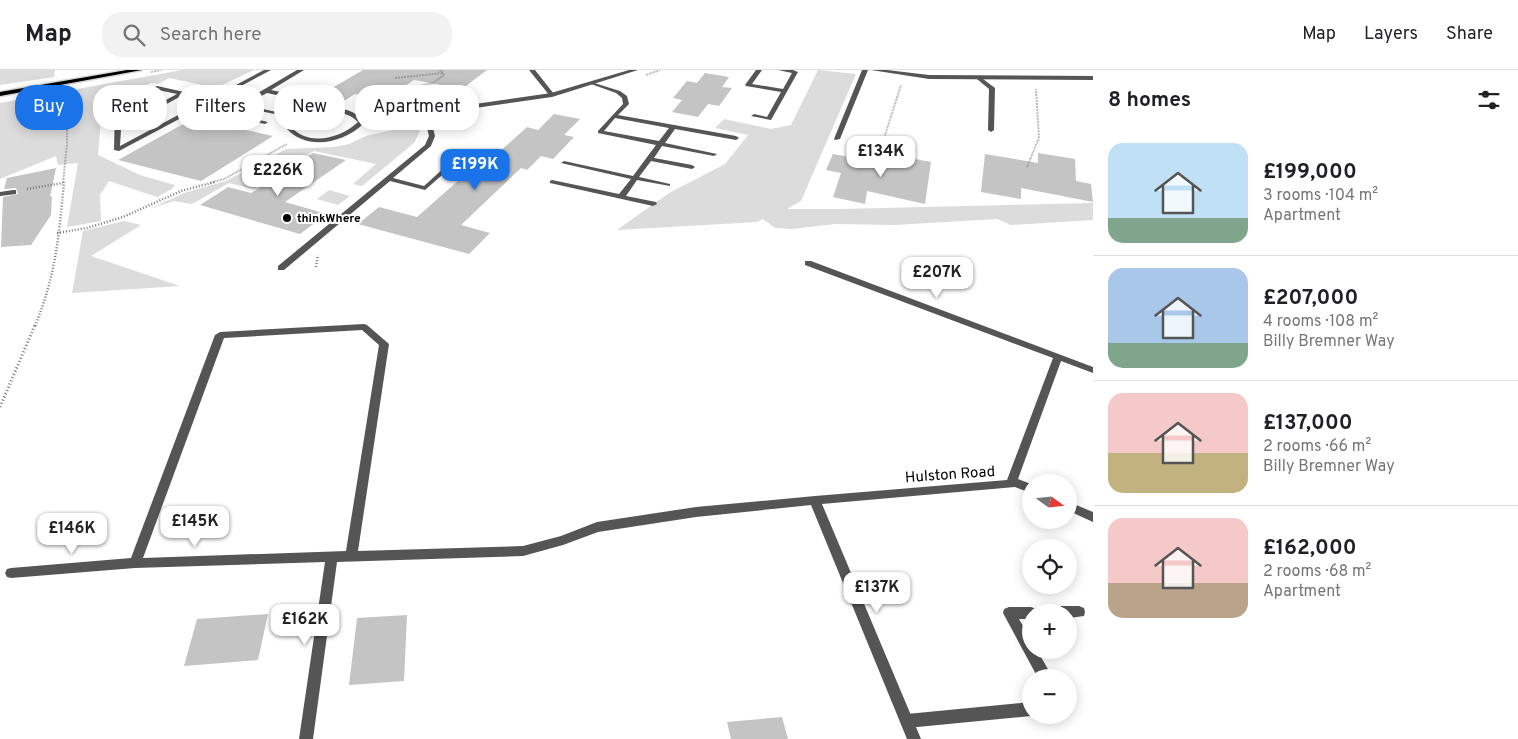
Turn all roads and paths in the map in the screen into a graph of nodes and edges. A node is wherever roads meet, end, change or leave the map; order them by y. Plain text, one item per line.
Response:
1 (139, 70) edge
2 (268, 70) edge
3 (302, 70) edge
4 (438, 70) edge
5 (532, 70) edge
6 (635, 70) edge
7 (660, 70) edge
8 (759, 70) edge
9 (781, 70) edge
10 (865, 70) edge
11 (874, 70) edge
12 (443, 73) junction
13 (904, 75) junction
14 (642, 76) dead end
15 (1035, 76) junction
16 (396, 78) dead end
17 (979, 78) junction
18 (1093, 78) edge
19 (65, 82) junction
20 (593, 83) junction
21 (239, 85) dead end
22 (424, 85) edge
23 (267, 91) junction
24 (784, 91) junction
25 (274, 92) edge
26 (264, 93) edge
27 (0, 94) edge
28 (552, 95) junction
29 (479, 104) edge
30 (614, 116) junction
31 (754, 116) dead end
32 (673, 127) junction
33 (117, 130) edge
34 (154, 130) edge
35 (291, 130) edge
36 (356, 130) edge
37 (431, 130) edge
38 (990, 130) dead end
39 (301, 138) junction
40 (736, 138) dead end
41 (837, 139) dead end
42 (661, 144) junction
43 (880, 151) dead end
44 (714, 154) dead end
45 (649, 159) junction
46 (564, 164) dead end
47 (692, 167) dead end
48 (1027, 167) dead end
49 (447, 168) dead end
50 (635, 178) junction
51 (388, 179) junction
52 (552, 182) dead end
53 (63, 183) junction
54 (668, 185) dead end
55 (13, 192) joint
56 (0, 194) edge
57 (621, 197) junction
58 (653, 204) dead end
59 (57, 233) junction
60 (320, 248) dead end
61 (808, 263) dead end
62 (316, 267) dead end
63 (281, 268) dead end
64 (1058, 357) junction
65 (1093, 370) edge
66 (0, 407) edge
67 (1013, 481) junction
68 (1022, 485) edge
69 (815, 500) junction
70 (1078, 510) edge
71 (1093, 517) edge
72 (350, 556) junction
73 (332, 557) junction
74 (135, 563) junction
75 (12, 573) dead end
76 (1022, 613) edge
77 (1022, 636) edge
78 (1022, 709) edge
79 (907, 722) junction
80 (306, 739) edge
81 (914, 739) edge

1 - 19 main road
2 - 21 street
3 - 23 street
4 - 12 path
5 - 28 street
6 - 20 street
7 - 14 path
8 - 24 street
9 - 24 street
10 - 41 street
11 - 13 street
12 - 16 path
12 - 22 path
13 - 17 street
13 - 43 path
15 - 17 street
15 - 18 street
15 - 48 path
17 - 38 street
19 - 27 main road
19 - 53 path
20 - 28 street
20 - 30 street
23 - 25 street
23 - 26 street
24 - 31 street
28 - 29 street
30 - 32 street
30 - 42 street
32 - 40 street
32 - 42 street
33 - 34 street
35 - 39 street
36 - 39 street
37 - 51 street
39 - 59 path
42 - 44 street
42 - 45 street
45 - 47 street
45 - 50 street
46 - 50 street
49 - 51 street
50 - 54 street
50 - 57 street
51 - 63 street
52 - 57 street
53 - 55 path
53 - 59 path
55 - 56 street
57 - 58 street
59 - 66 path
60 - 62 path
61 - 64 street
64 - 65 street
64 - 67 street, Hulston Road
67 - 68 street
67 - 69 street, Hulston Road
69 - 72 street, Hulston Road
69 - 79 street
70 - 71 street
72 - 73 street, Hulston Road
72 - 74 street
73 - 74 street, Hulston Road
73 - 80 street
74 - 75 street, Hulston Road
76 - 77 street
78 - 79 street
79 - 81 street

